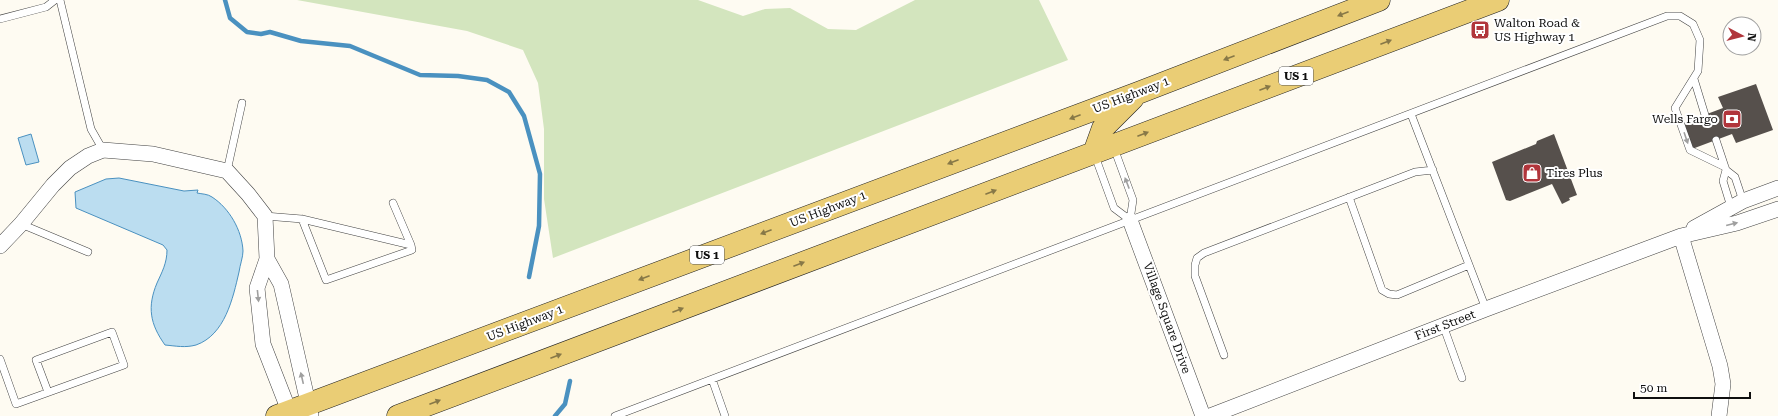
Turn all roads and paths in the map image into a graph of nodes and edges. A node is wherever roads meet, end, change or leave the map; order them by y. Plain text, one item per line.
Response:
1 (55, 0) edge
2 (60, 0) edge
3 (1379, 0) edge
4 (1498, 0) edge
5 (0, 19) edge
6 (1694, 79) junction
7 (1138, 93) junction
8 (242, 103) dead end
9 (1411, 114) junction
10 (1705, 115) dead end
11 (1716, 140) dead end
12 (1103, 149) junction
13 (103, 150) junction
14 (1725, 168) junction
15 (1433, 170) junction
16 (227, 171) junction
17 (1778, 188) edge
18 (1349, 197) junction
19 (394, 204) dead end
20 (1737, 204) junction
21 (1778, 209) edge
22 (265, 216) junction
23 (302, 220) junction
24 (1130, 220) junction
25 (21, 224) junction
26 (1681, 236) junction
27 (410, 245) junction
28 (0, 246) edge
29 (88, 252) dead end
30 (267, 259) junction
31 (1469, 265) junction
32 (1486, 309) junction
33 (1443, 325) junction
34 (1224, 355) dead end
35 (0, 359) edge
36 (1462, 378) dead end
37 (712, 379) junction
38 (48, 392) junction
39 (295, 413) edge
40 (398, 416) edge
41 (615, 416) edge
42 (725, 416) edge
43 (1203, 416) edge
44 (1210, 416) edge
45 (1719, 416) edge

1 - 5 lane
2 - 13 lane
3 -> 7 main road, US Highway 1 / US 1
12 -> 4 main road, US 1
6 - 9 lane
6 - 10 lane
6 -> 14 lane
7 - 12 main road
7 -> 39 main road, US Highway 1 / US 1
8 - 16 lane
9 - 15 lane
9 - 24 lane
11 - 14 lane
24 -> 12 lane, Village Square Drive
12 - 24 lane
40 -> 12 main road, US 1
13 - 16 street
13 - 25 street
14 - 20 lane
14 - 20 lane
15 - 18 lane
15 - 31 lane
16 - 22 street
17 - 20 street, First Street
18 - 31 lane
18 - 34 lane
19 - 27 lane
20 - 26 street, First Street
26 -> 21 street, First Street
22 - 23 lane
22 - 30 street
23 - 27 lane
23 - 27 lane
24 - 37 lane
24 - 43 street, Village Square Drive
25 - 28 street
25 - 29 lane
26 - 32 street, First Street
26 - 45 street
39 -> 30 street
30 -> 39 street
31 - 32 lane
32 - 33 street, First Street
33 - 36 lane
33 - 44 street, First Street
35 - 38 lane
37 - 41 lane
37 - 42 lane
38 - 38 lane

